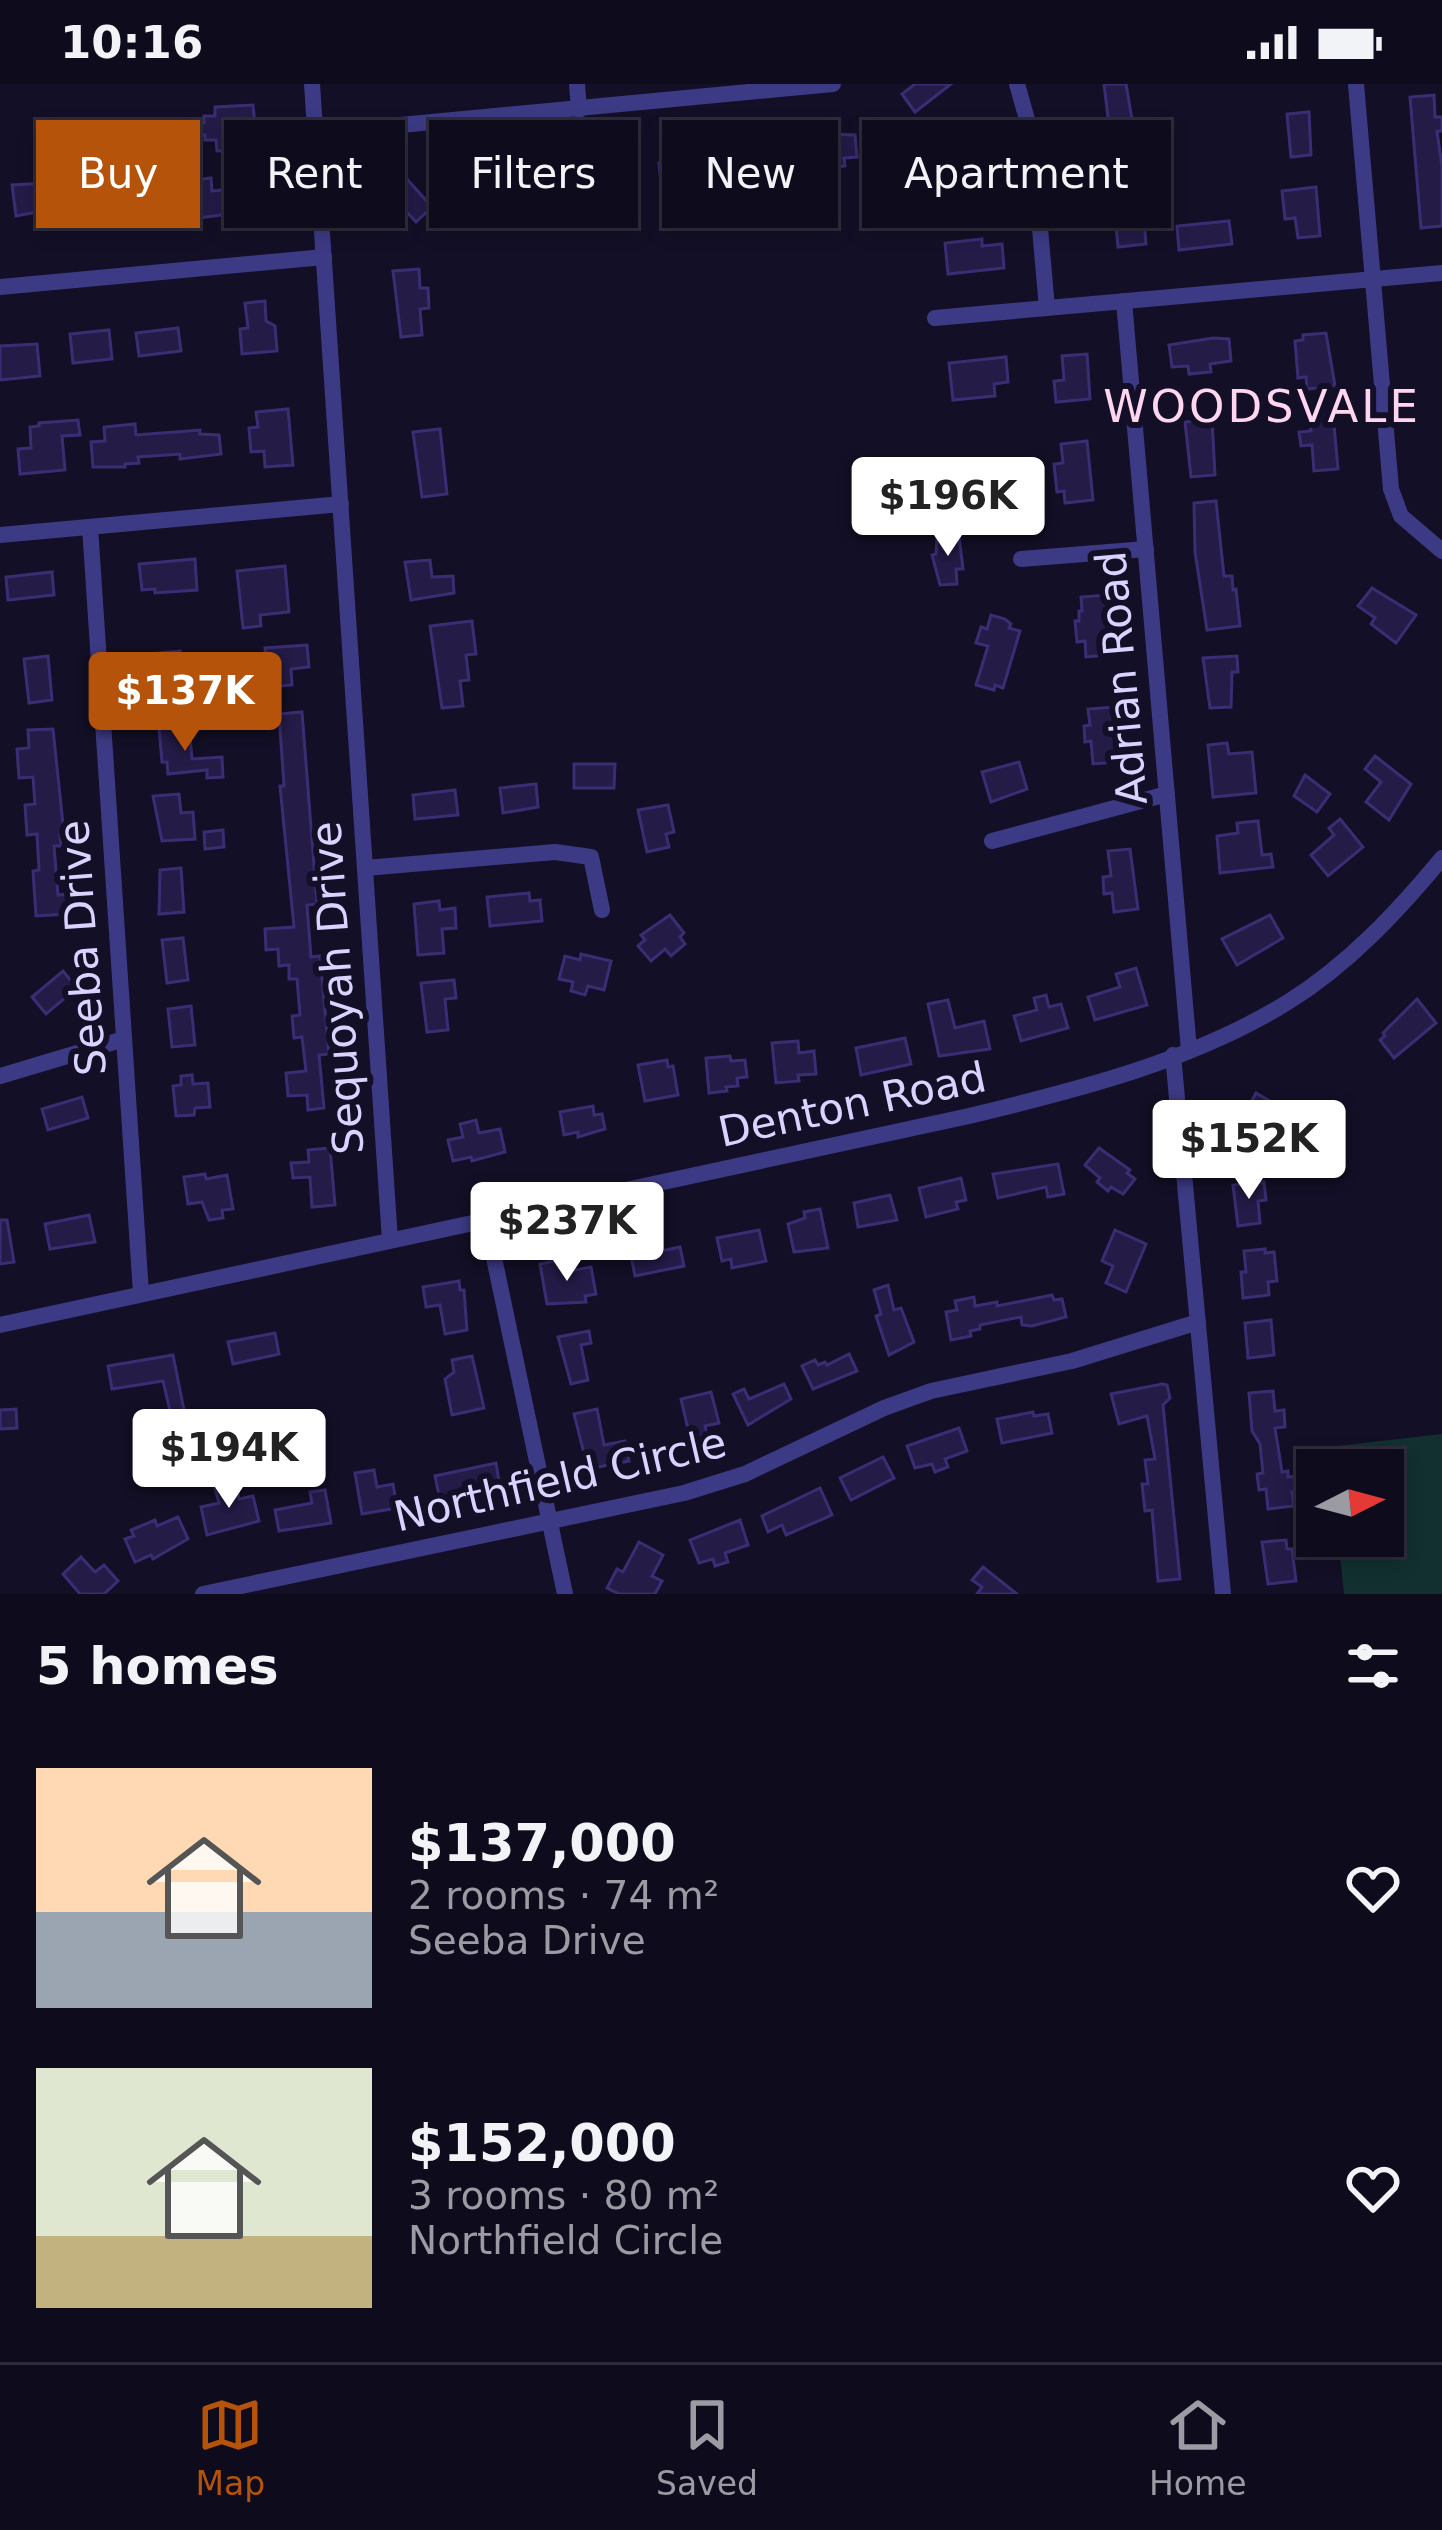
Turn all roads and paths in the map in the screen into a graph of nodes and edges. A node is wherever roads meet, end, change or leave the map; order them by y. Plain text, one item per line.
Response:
1 (312, 84) edge
2 (577, 84) edge
3 (833, 84) edge
4 (1017, 84) edge
5 (1356, 84) edge
6 (579, 110) junction
7 (315, 120) edge
8 (405, 125) edge
9 (322, 228) edge
10 (324, 257) junction
11 (1442, 274) edge
12 (1373, 279) junction
13 (0, 286) edge
14 (1124, 301) junction
15 (1047, 308) junction
16 (935, 318) dead end
17 (341, 504) junction
18 (90, 527) junction
19 (0, 535) edge
20 (1146, 549) junction
21 (1442, 551) edge
22 (1021, 560) dead end
23 (1167, 794) junction
24 (992, 841) dead end
25 (1442, 858) edge
26 (365, 868) junction
27 (602, 910) dead end
28 (124, 1039) junction
29 (1181, 1052) junction
30 (0, 1076) edge
31 (486, 1220) junction
32 (390, 1240) junction
33 (141, 1293) junction
34 (1198, 1322) junction
35 (0, 1325) edge
36 (550, 1523) junction
37 (203, 1594) edge
38 (565, 1594) edge
39 (1223, 1594) edge

1 - 7 street, Sequoyah Drive
2 - 6 street
3 - 6 street
4 - 15 street
5 - 12 street
6 - 8 street
9 - 10 street, Sequoyah Drive
10 - 13 street
10 - 17 street, Sequoyah Drive
11 - 12 street
12 - 14 street
12 - 21 street
14 - 15 street
14 - 20 street, Adrian Road
15 - 16 street
17 - 18 street
17 - 26 street, Sequoyah Drive
18 - 19 street
18 - 28 street, Seeba Drive
20 - 22 street
20 - 23 street, Adrian Road
23 - 24 street
23 - 29 street, Adrian Road
25 - 29 street, Denton Road
26 - 27 street
26 - 32 street, Sequoyah Drive
28 - 30 street
28 - 33 street, Seeba Drive
29 - 31 street, Denton Road
29 - 34 street
31 - 32 street, Denton Road
31 - 36 street
32 - 33 street, Denton Road
33 - 35 street, Denton Road
34 - 36 street, Northfield Circle
34 - 39 street
36 - 37 street, Northfield Circle
36 - 38 street

